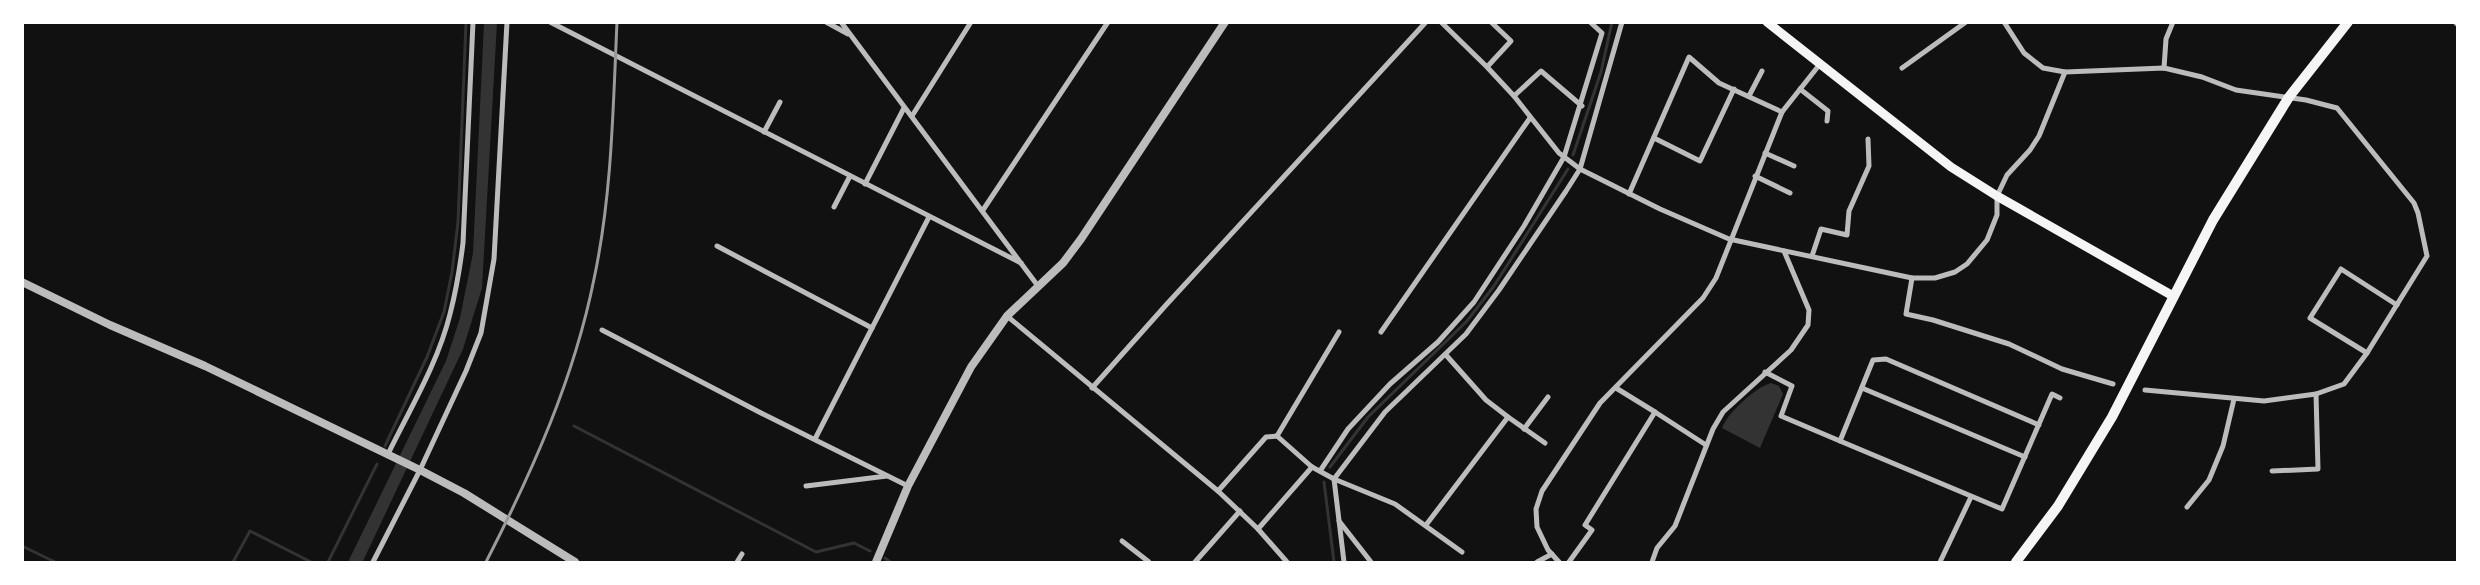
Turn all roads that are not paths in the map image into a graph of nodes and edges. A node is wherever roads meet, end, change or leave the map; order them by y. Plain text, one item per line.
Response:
1 (473, 22) edge
2 (507, 22) edge
3 (550, 22) edge
4 (826, 22) edge
5 (841, 22) edge
6 (971, 22) edge
7 (1108, 22) edge
8 (1225, 22) edge
9 (1441, 22) edge
10 (1491, 22) edge
11 (1590, 22) edge
12 (1622, 22) edge
13 (1767, 22) edge
14 (1966, 22) edge
15 (2004, 22) edge
16 (2173, 22) edge
17 (2348, 22) edge
18 (1422, 24) edge
19 (850, 35) junction
20 (1820, 64) junction
21 (1487, 66) junction
22 (1902, 68) dead end
23 (2164, 68) junction
24 (1762, 71) dead end
25 (2065, 72) junction
26 (1734, 88) junction
27 (1800, 89) junction
28 (1514, 96) junction
29 (1749, 96) junction
30 (2289, 97) junction
31 (780, 102) dead end
32 (1582, 106) junction
33 (904, 108) junction
34 (1782, 112) junction
35 (912, 116) junction
36 (1530, 118) junction
37 (1827, 121) dead end
38 (764, 132) junction
39 (1654, 138) junction
40 (1868, 140) dead end
41 (1765, 153) junction
42 (1564, 158) junction
43 (1794, 166) dead end
44 (1580, 169) junction
45 (850, 176) junction
46 (1756, 176) junction
47 (865, 184) junction
48 (1790, 192) dead end
49 (1630, 194) junction
50 (1997, 196) junction
51 (834, 207) dead end
52 (983, 210) junction
53 (930, 217) junction
54 (1729, 239) junction
55 (717, 246) dead end
56 (1784, 251) junction
57 (1812, 256) junction
58 (1021, 264) junction
59 (1912, 278) junction
60 (22, 282) edge
61 (1038, 286) junction
62 (2173, 296) junction
63 (2397, 304) junction
64 (1007, 316) junction
65 (872, 328) junction
66 (602, 330) dead end
67 (1339, 332) dead end
68 (1381, 332) dead end
69 (2367, 353) junction
70 (1446, 355) junction
71 (1765, 372) junction
72 (2113, 384) dead end
73 (1092, 388) junction
74 (1616, 388) junction
75 (1862, 388) junction
76 (2145, 390) dead end
77 (2316, 394) junction
78 (1548, 397) dead end
79 (2060, 398) dead end
80 (2234, 399) junction
81 (1655, 412) junction
82 (1508, 417) junction
83 (2039, 425) junction
84 (1524, 429) junction
85 (1277, 436) junction
86 (815, 439) junction
87 (1840, 441) junction
88 (1545, 444) dead end
89 (1706, 445) junction
90 (390, 455) junction
91 (2025, 457) junction
92 (1312, 467) junction
93 (418, 469) junction
94 (2272, 470) dead end
95 (1320, 471) junction
96 (888, 476) junction
97 (1334, 479) junction
98 (806, 486) dead end
99 (908, 486) junction
100 (1218, 491) junction
101 (1972, 497) junction
102 (2187, 507) dead end
103 (1240, 511) junction
104 (1339, 520) junction
105 (1426, 525) junction
106 (1258, 529) junction
107 (1122, 541) dead end
108 (1462, 552) dead end
109 (742, 554) dead end
110 (1552, 554) junction
111 (373, 562) edge
112 (575, 562) edge
113 (737, 562) edge
114 (876, 562) edge
115 (1148, 562) edge
116 (1195, 562) edge
117 (1287, 562) edge
118 (1344, 562) edge
119 (1371, 562) edge
120 (1537, 562) edge
121 (1559, 562) edge
122 (1569, 562) edge
123 (1652, 562) edge
124 (1940, 562) edge
125 (2016, 562) edge

1 - 90 street
2 - 93 street
3 - 38 street
4 - 19 street
5 - 19 street
6 - 35 street
7 - 52 street
8 - 61 street
9 - 21 street
10 - 21 street
11 - 32 street
12 - 44 street
13 - 20 main road
14 - 22 street
15 - 25 street
16 - 23 street
17 - 30 highway
18 - 73 street
19 - 33 street
20 - 27 street
20 - 50 main road
21 - 28 street
23 - 25 street
23 - 30 street
24 - 29 street
25 - 50 street
26 - 29 street
26 - 39 street
26 - 39 street
27 - 34 street
27 - 37 street
28 - 32 street
28 - 36 street
29 - 34 street
30 - 62 highway
30 - 63 street
31 - 38 street
32 - 42 street
33 - 35 street
33 - 47 street
34 - 41 street
35 - 52 street
36 - 42 street
36 - 68 street
38 - 45 street
39 - 49 street
40 - 57 street
41 - 43 street
41 - 46 street
42 - 44 street
42 - 95 street
44 - 49 street
44 - 70 street
45 - 47 street
45 - 51 street
46 - 48 street
46 - 54 street
47 - 53 street
49 - 54 street
50 - 59 street
50 - 62 main road
52 - 58 street
53 - 58 street
53 - 65 street
54 - 56 street
54 - 74 street
55 - 65 street
56 - 57 street
56 - 71 street
57 - 59 street
58 - 61 street
59 - 72 street
60 - 90 street
61 - 64 street
62 - 125 highway
63 - 69 street
63 - 69 street
64 - 73 street
64 - 99 street
65 - 86 street
66 - 86 street
67 - 85 street
69 - 77 street
70 - 82 street
70 - 97 street
71 - 87 street
71 - 89 street
73 - 100 street
74 - 81 street
74 - 110 street
75 - 83 street
75 - 87 street
75 - 91 street
76 - 80 street
77 - 80 street
77 - 94 street
78 - 84 street
79 - 83 street
80 - 102 street
81 - 89 street
81 - 122 street
82 - 84 street
82 - 105 street
83 - 91 street
84 - 88 street
85 - 92 street
85 - 100 street
86 - 96 street
87 - 101 street
89 - 123 street
90 - 93 street
91 - 101 street
92 - 95 street
92 - 106 street
93 - 111 street
93 - 112 street
95 - 97 street
96 - 98 street
96 - 99 street
97 - 104 street
97 - 105 street
99 - 114 street
100 - 103 street
101 - 124 street
103 - 106 street
103 - 116 street
104 - 118 street
104 - 119 street
105 - 108 street
106 - 117 street
107 - 115 street
109 - 113 street
110 - 120 street
110 - 121 street

